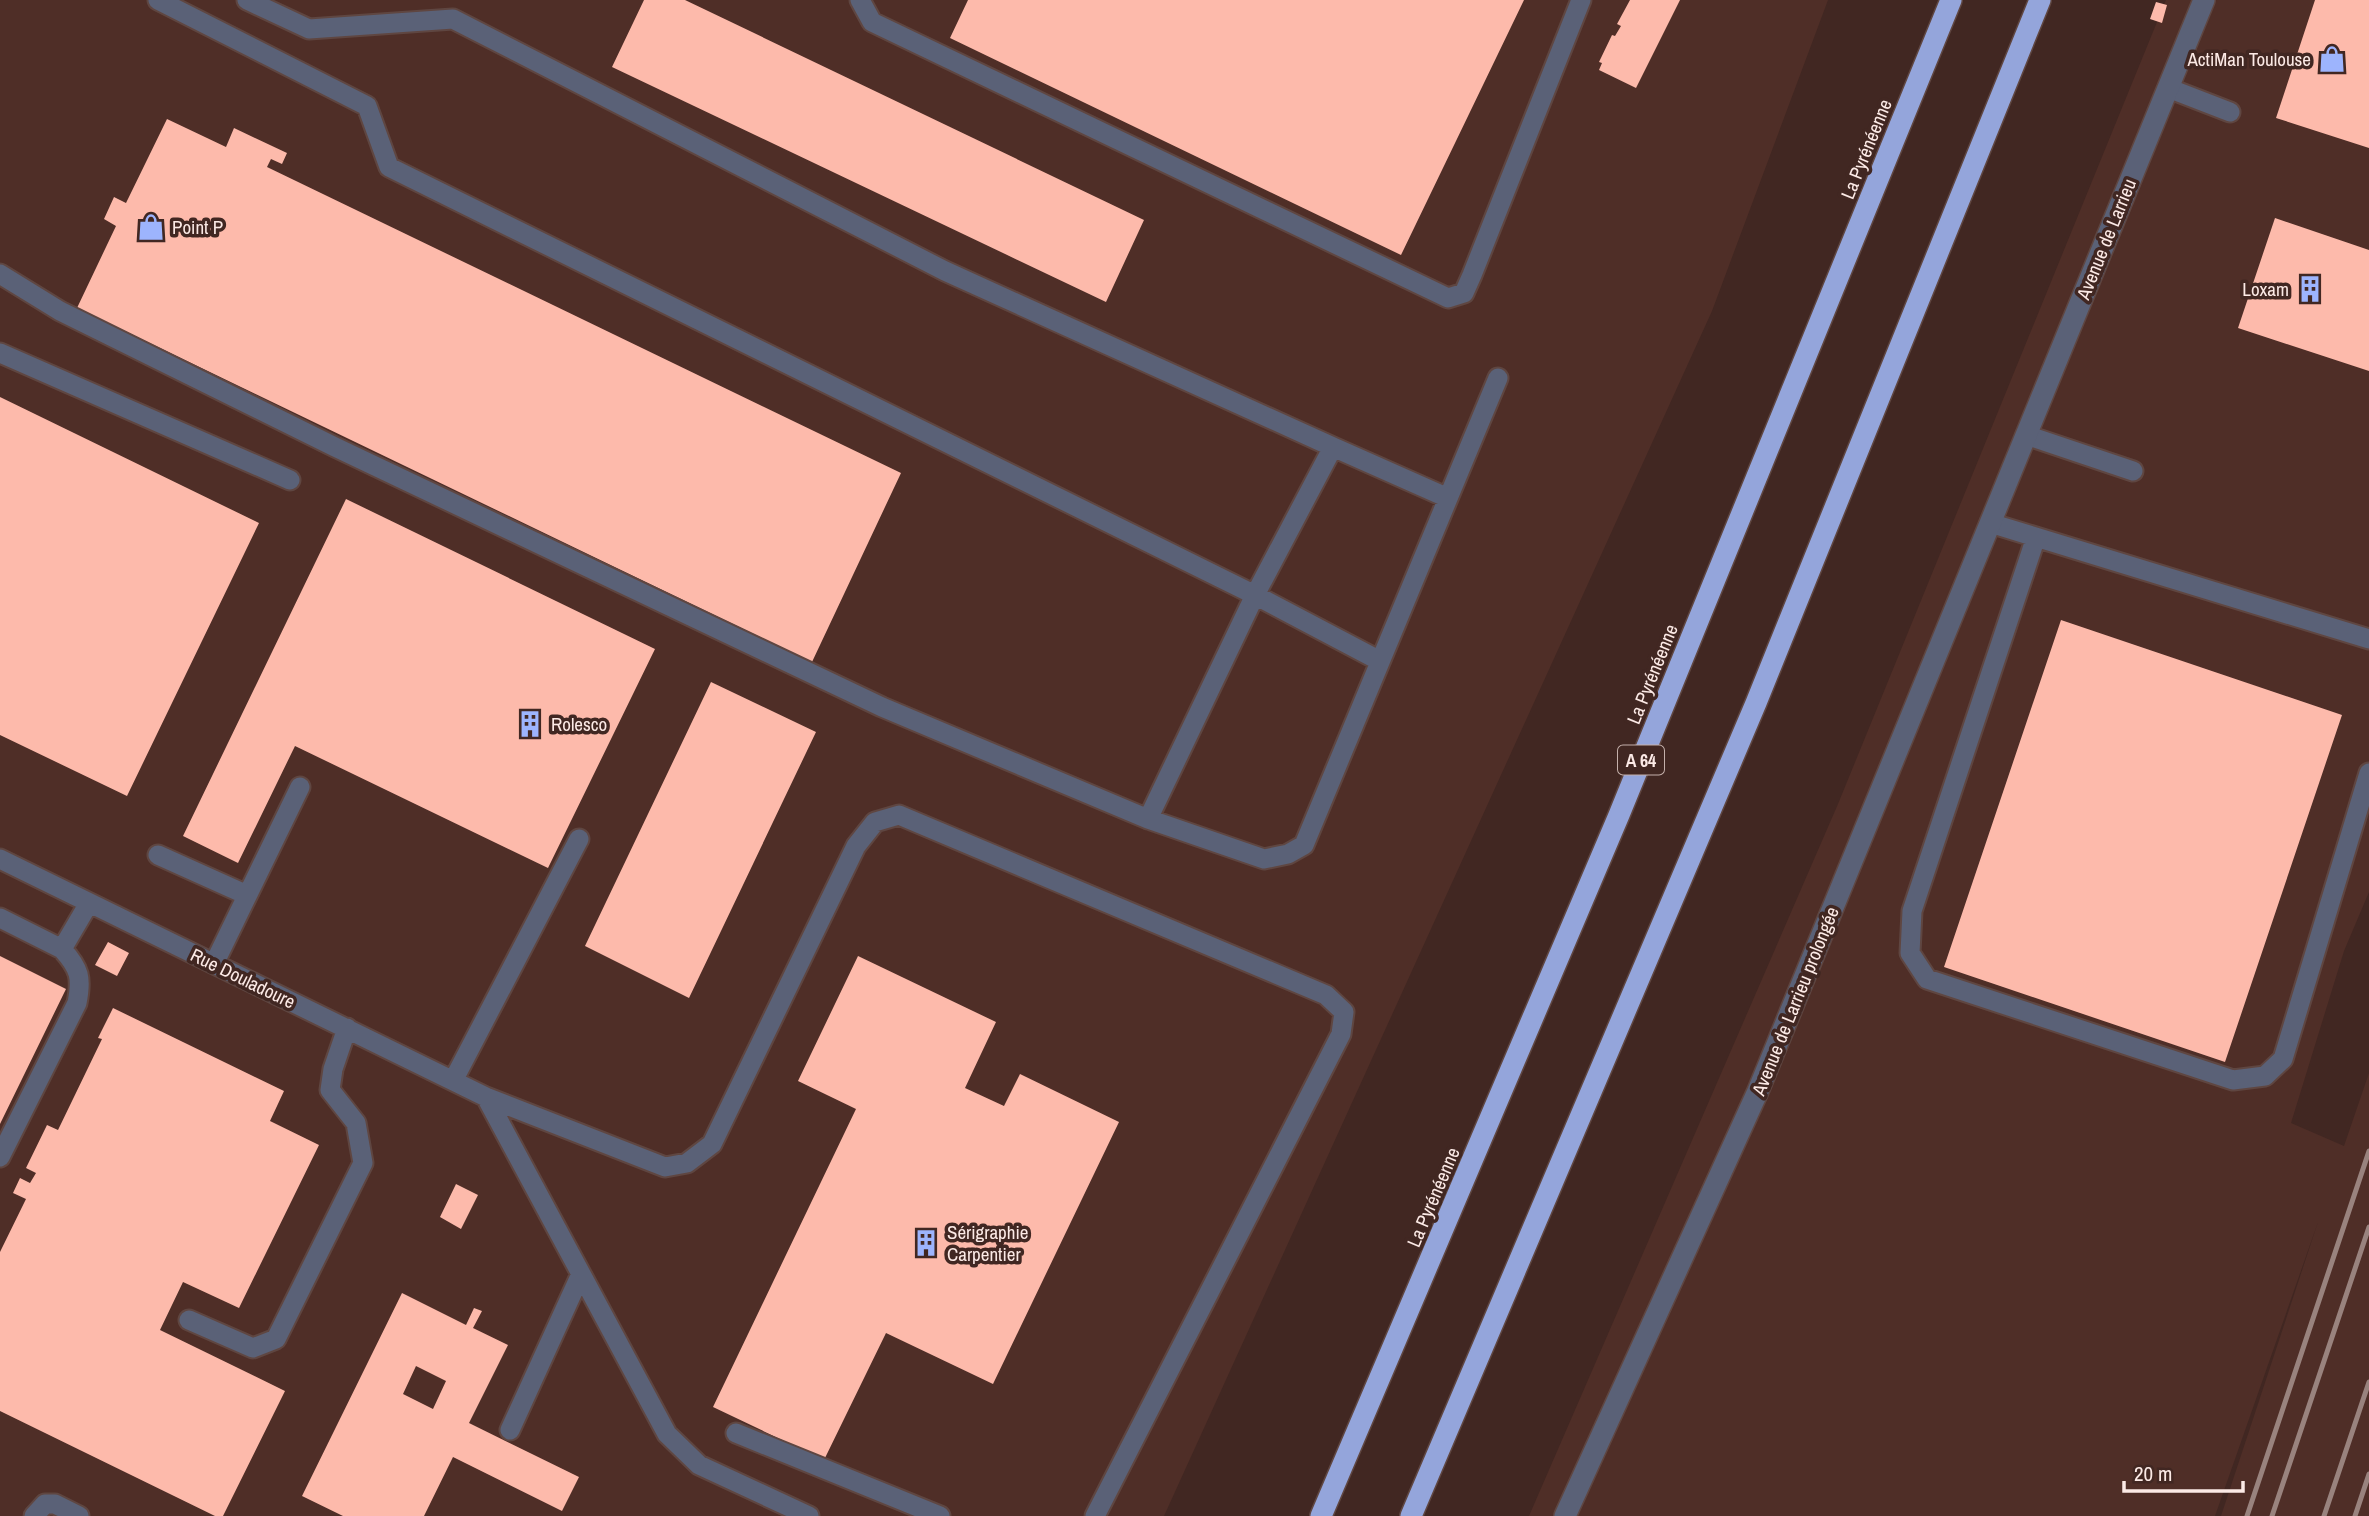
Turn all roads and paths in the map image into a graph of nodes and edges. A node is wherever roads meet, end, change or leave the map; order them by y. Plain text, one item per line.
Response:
1 (247, 0) edge
2 (860, 0) edge
3 (1581, 0) edge
4 (1951, 0) edge
5 (2040, 0) edge
6 (2204, 0) edge
7 (166, 2) edge
8 (2168, 88) junction
9 (2230, 112) dead end
10 (0, 274) edge
11 (0, 353) edge
12 (1498, 378) dead end
13 (2026, 435) junction
14 (1333, 447) junction
15 (2133, 471) dead end
16 (2008, 479) joint
17 (290, 480) dead end
18 (1448, 498) junction
19 (1990, 523) junction
20 (2036, 537) junction
21 (1255, 595) junction
22 (2369, 639) edge
23 (1380, 661) junction
24 (2369, 773) edge
25 (300, 787) dead end
26 (1148, 819) junction
27 (579, 839) dead end
28 (158, 855) dead end
29 (0, 859) edge
30 (247, 895) junction
31 (89, 903) junction
32 (0, 918) edge
33 (62, 949) junction
34 (214, 964) junction
35 (347, 1028) junction
36 (454, 1079) junction
37 (486, 1097) junction
38 (0, 1157) edge
39 (581, 1274) junction
40 (189, 1320) dead end
41 (510, 1430) dead end
42 (736, 1433) dead end
43 (799, 1514) edge
44 (33, 1516) edge
45 (79, 1516) edge
46 (940, 1516) edge
47 (1095, 1516) edge
48 (1321, 1516) edge
49 (1411, 1516) edge
50 (1565, 1516) edge

1 - 14 lane
2 - 3 lane
4 - 48 highway, La Pyrénéenne / A 64
5 - 49 highway
6 - 8 street, Avenue de Larrieu
7 - 21 lane
8 - 9 lane
8 - 13 street, Avenue de Larrieu
10 - 26 lane
11 - 17 lane
12 - 18 lane
13 - 15 lane
13 - 16 street, Avenue de Larrieu
14 - 18 lane
14 - 21 lane
16 - 19 street, Avenue de Larrieu prolongée
18 - 23 lane
19 - 20 lane
19 - 50 street, Avenue de Larrieu prolongée
20 - 22 lane
20 - 24 lane
21 - 23 lane
21 - 26 lane
23 - 26 lane
25 - 30 lane
27 - 36 lane
28 - 30 lane
29 - 31 lane, Rue Douladoure
30 - 34 lane
31 - 33 lane
31 - 34 lane, Rue Douladoure
32 - 33 lane
33 - 38 lane
34 - 35 lane, Rue Douladoure
35 - 36 lane, Rue Douladoure
35 - 40 lane
36 - 37 lane, Rue Douladoure
37 - 39 lane
37 - 47 lane, Rue Douladoure
39 - 41 lane
39 - 43 lane
42 - 46 lane
44 - 45 lane

